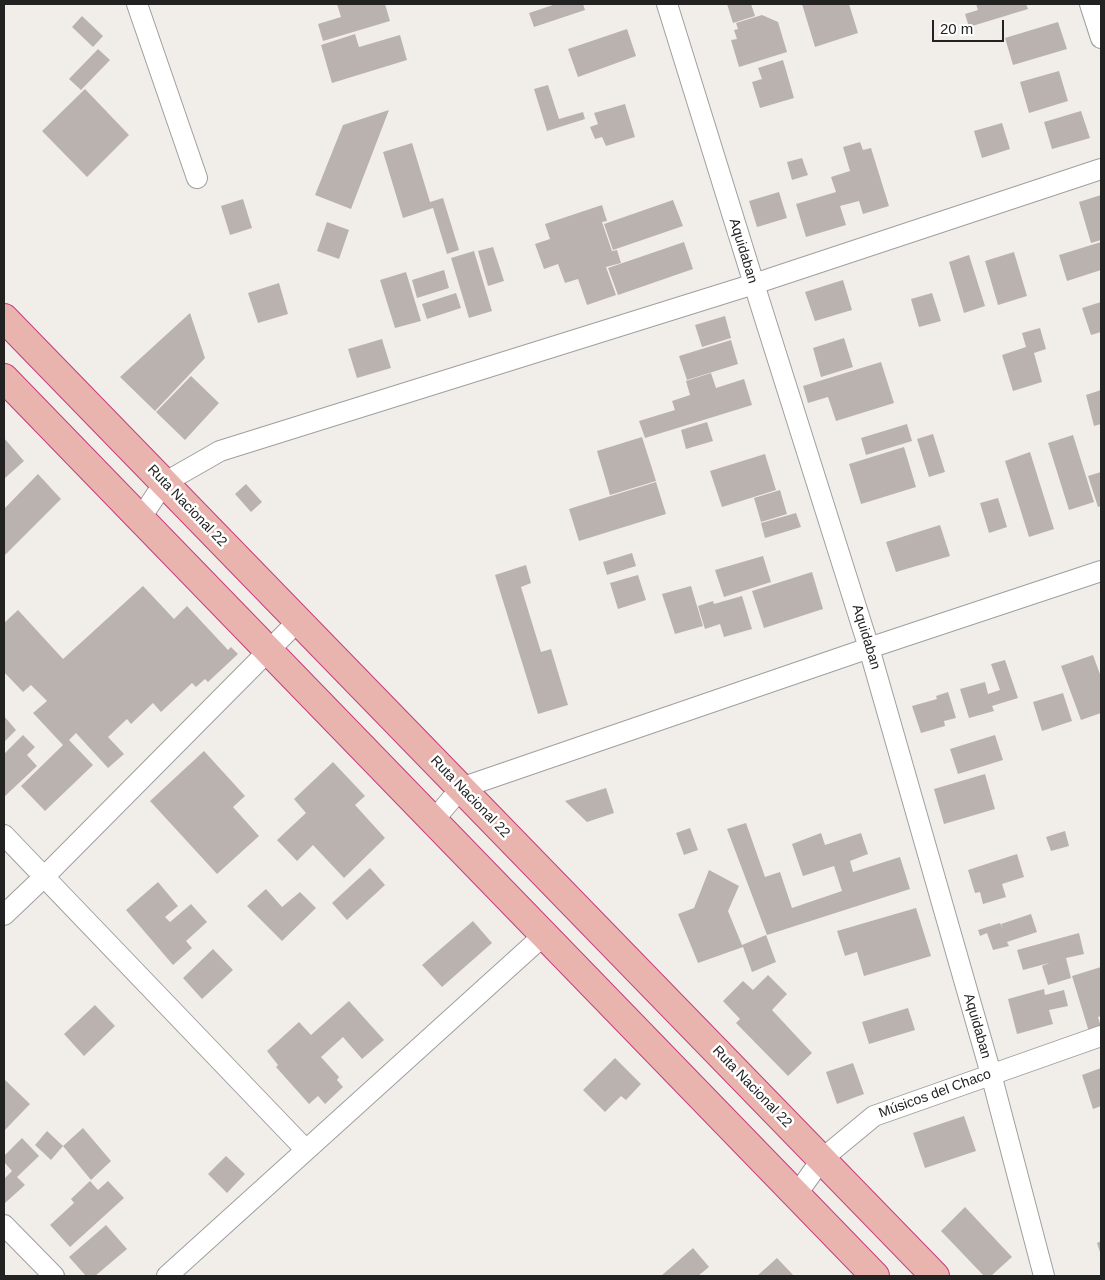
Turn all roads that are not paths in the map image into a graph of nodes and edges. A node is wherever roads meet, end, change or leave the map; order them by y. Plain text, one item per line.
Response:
1 (137, 4) edge
2 (667, 4) edge
3 (1090, 4) edge
4 (1101, 38) edge
5 (1101, 168) edge
6 (197, 178) dead end
7 (754, 284) junction
8 (4, 318) edge
9 (4, 378) edge
10 (164, 482) junction
11 (140, 519) junction
12 (1101, 571) edge
13 (298, 620) junction
14 (870, 648) junction
15 (268, 651) junction
16 (462, 788) junction
17 (433, 821) junction
18 (4, 835) edge
19 (45, 876) junction
20 (4, 915) edge
21 (544, 935) junction
22 (1101, 1036) edge
23 (990, 1074) junction
24 (306, 1150) junction
25 (822, 1159) junction
26 (796, 1195) junction
27 (4, 1225) edge
28 (54, 1276) edge
29 (167, 1276) edge
30 (875, 1276) edge
31 (935, 1276) edge
32 (1044, 1276) edge

1 - 6 street
2 - 7 street, Aquidaban
3 - 4 street
5 - 7 street
7 - 10 street
7 - 14 street, Aquidaban
8 - 10 highway, Ruta Nacional 22
9 - 11 highway
10 - 11 street
10 - 13 highway, Ruta Nacional 22
11 - 15 highway
12 - 14 street
13 - 15 street
13 - 16 highway, Ruta Nacional 22
14 - 16 street
14 - 23 street, Aquidaban
15 - 17 highway
15 - 19 street
16 - 17 street
16 - 25 highway, Ruta Nacional 22
17 - 21 highway
18 - 19 street
19 - 20 street
19 - 24 street
21 - 24 street
21 - 26 highway
22 - 23 street, Músicos del Chaco
23 - 25 street, Músicos del Chaco
23 - 32 street, Aquidaban
24 - 29 street
25 - 26 street, Músicos del Chaco
25 - 31 highway, Ruta Nacional 22
26 - 30 highway
27 - 28 street

